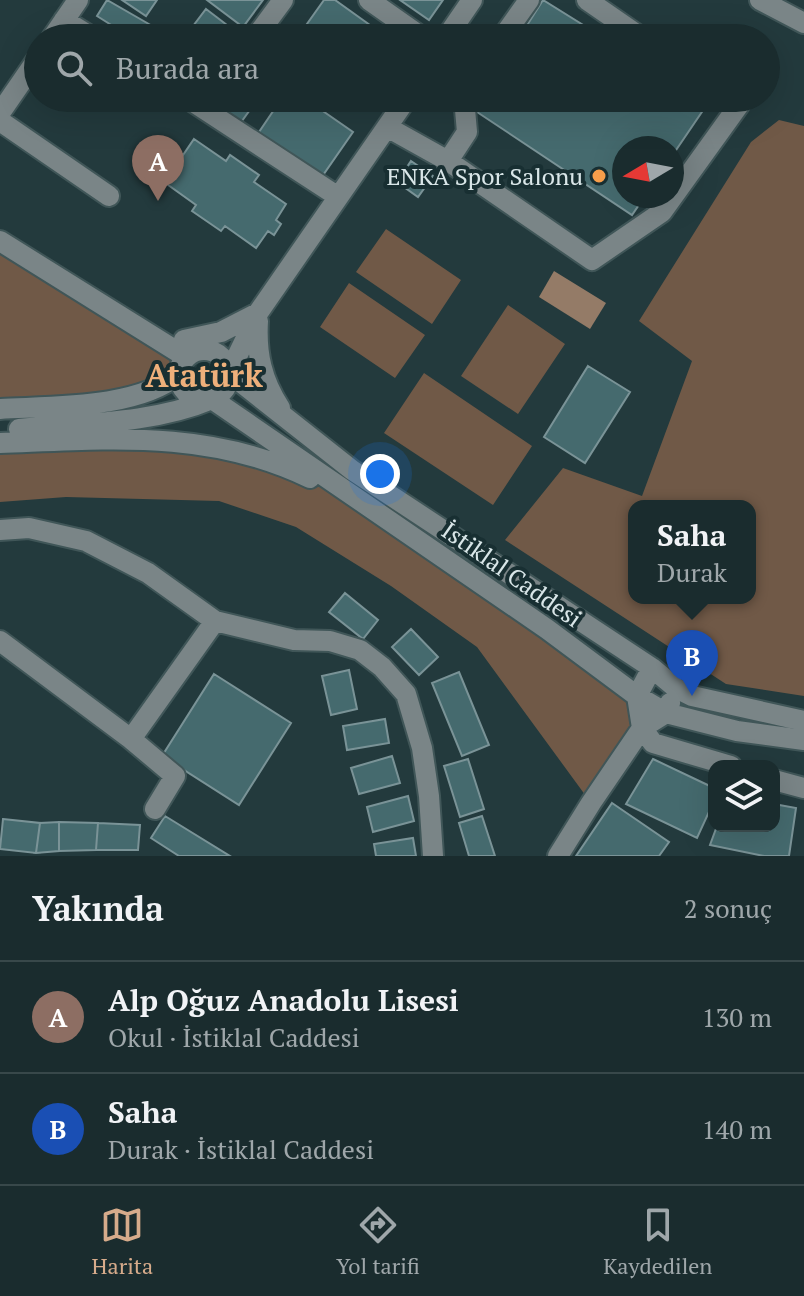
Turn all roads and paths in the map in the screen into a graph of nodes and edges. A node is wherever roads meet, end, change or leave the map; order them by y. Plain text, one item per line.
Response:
1 (78, 0) edge
2 (283, 0) edge
3 (369, 0) edge
4 (472, 0) edge
5 (529, 0) edge
6 (587, 0) edge
7 (760, 0) edge
8 (64, 20) junction
9 (804, 23) edge
10 (61, 24) edge
11 (70, 24) edge
12 (265, 24) edge
13 (403, 24) edge
14 (456, 24) edge
15 (512, 24) edge
16 (622, 24) edge
17 (24, 78) edge
18 (216, 112) edge
19 (397, 112) edge
20 (465, 112) edge
21 (734, 112) edge
22 (0, 113) edge
23 (0, 121) edge
24 (387, 127) junction
25 (448, 161) junction
26 (109, 196) dead end
27 (337, 196) junction
28 (0, 241) edge
29 (258, 313) junction
30 (137, 327) junction
31 (216, 353) junction
32 (183, 365) junction
33 (229, 373) junction
34 (212, 399) junction
35 (0, 409) edge
36 (290, 421) junction
37 (0, 431) edge
38 (0, 443) edge
39 (363, 503) junction
40 (0, 530) edge
41 (215, 621) junction
42 (0, 641) edge
43 (652, 668) junction
44 (676, 688) junction
45 (637, 696) junction
46 (666, 713) junction
47 (804, 721) edge
48 (642, 728) junction
49 (131, 739) junction
50 (804, 740) edge
51 (711, 760) edge
52 (780, 782) edge
53 (804, 788) edge
54 (155, 809) dead end
55 (433, 856) edge
56 (558, 856) edge

1 - 8 street
2 - 12 street
3 - 13 street
4 - 14 street
5 - 15 street
6 - 16 street
7 - 9 street
8 - 10 street
8 - 11 street
17 - 22 street
18 - 27 street
19 - 24 street
20 - 25 street
21 - 25 street
23 - 26 street
24 - 25 street
24 - 27 street
27 - 29 street
28 - 30 street, İstiklal Caddesi
29 - 30 street
29 - 31 street
29 - 33 street
29 - 36 street
30 - 32 street, İstiklal Caddesi
31 - 32 street
31 - 33 street, İstiklal Caddesi
32 - 34 street, İstiklal Caddesi
32 - 35 street
33 - 34 street
33 - 36 street, İstiklal Caddesi
34 - 37 street
34 - 39 street, İstiklal Caddesi
36 - 43 street, İstiklal Caddesi
38 - 39 street
39 - 45 street, İstiklal Caddesi
40 - 41 street
41 - 49 street
41 - 55 street
42 - 49 street
43 - 44 street, İstiklal Caddesi
43 - 45 street
44 - 46 street
44 - 47 street, İstiklal Caddesi
45 - 46 street, İstiklal Caddesi
45 - 48 street
46 - 48 street
46 - 50 street, İstiklal Caddesi
48 - 51 street
48 - 56 street
49 - 54 street
52 - 53 street

